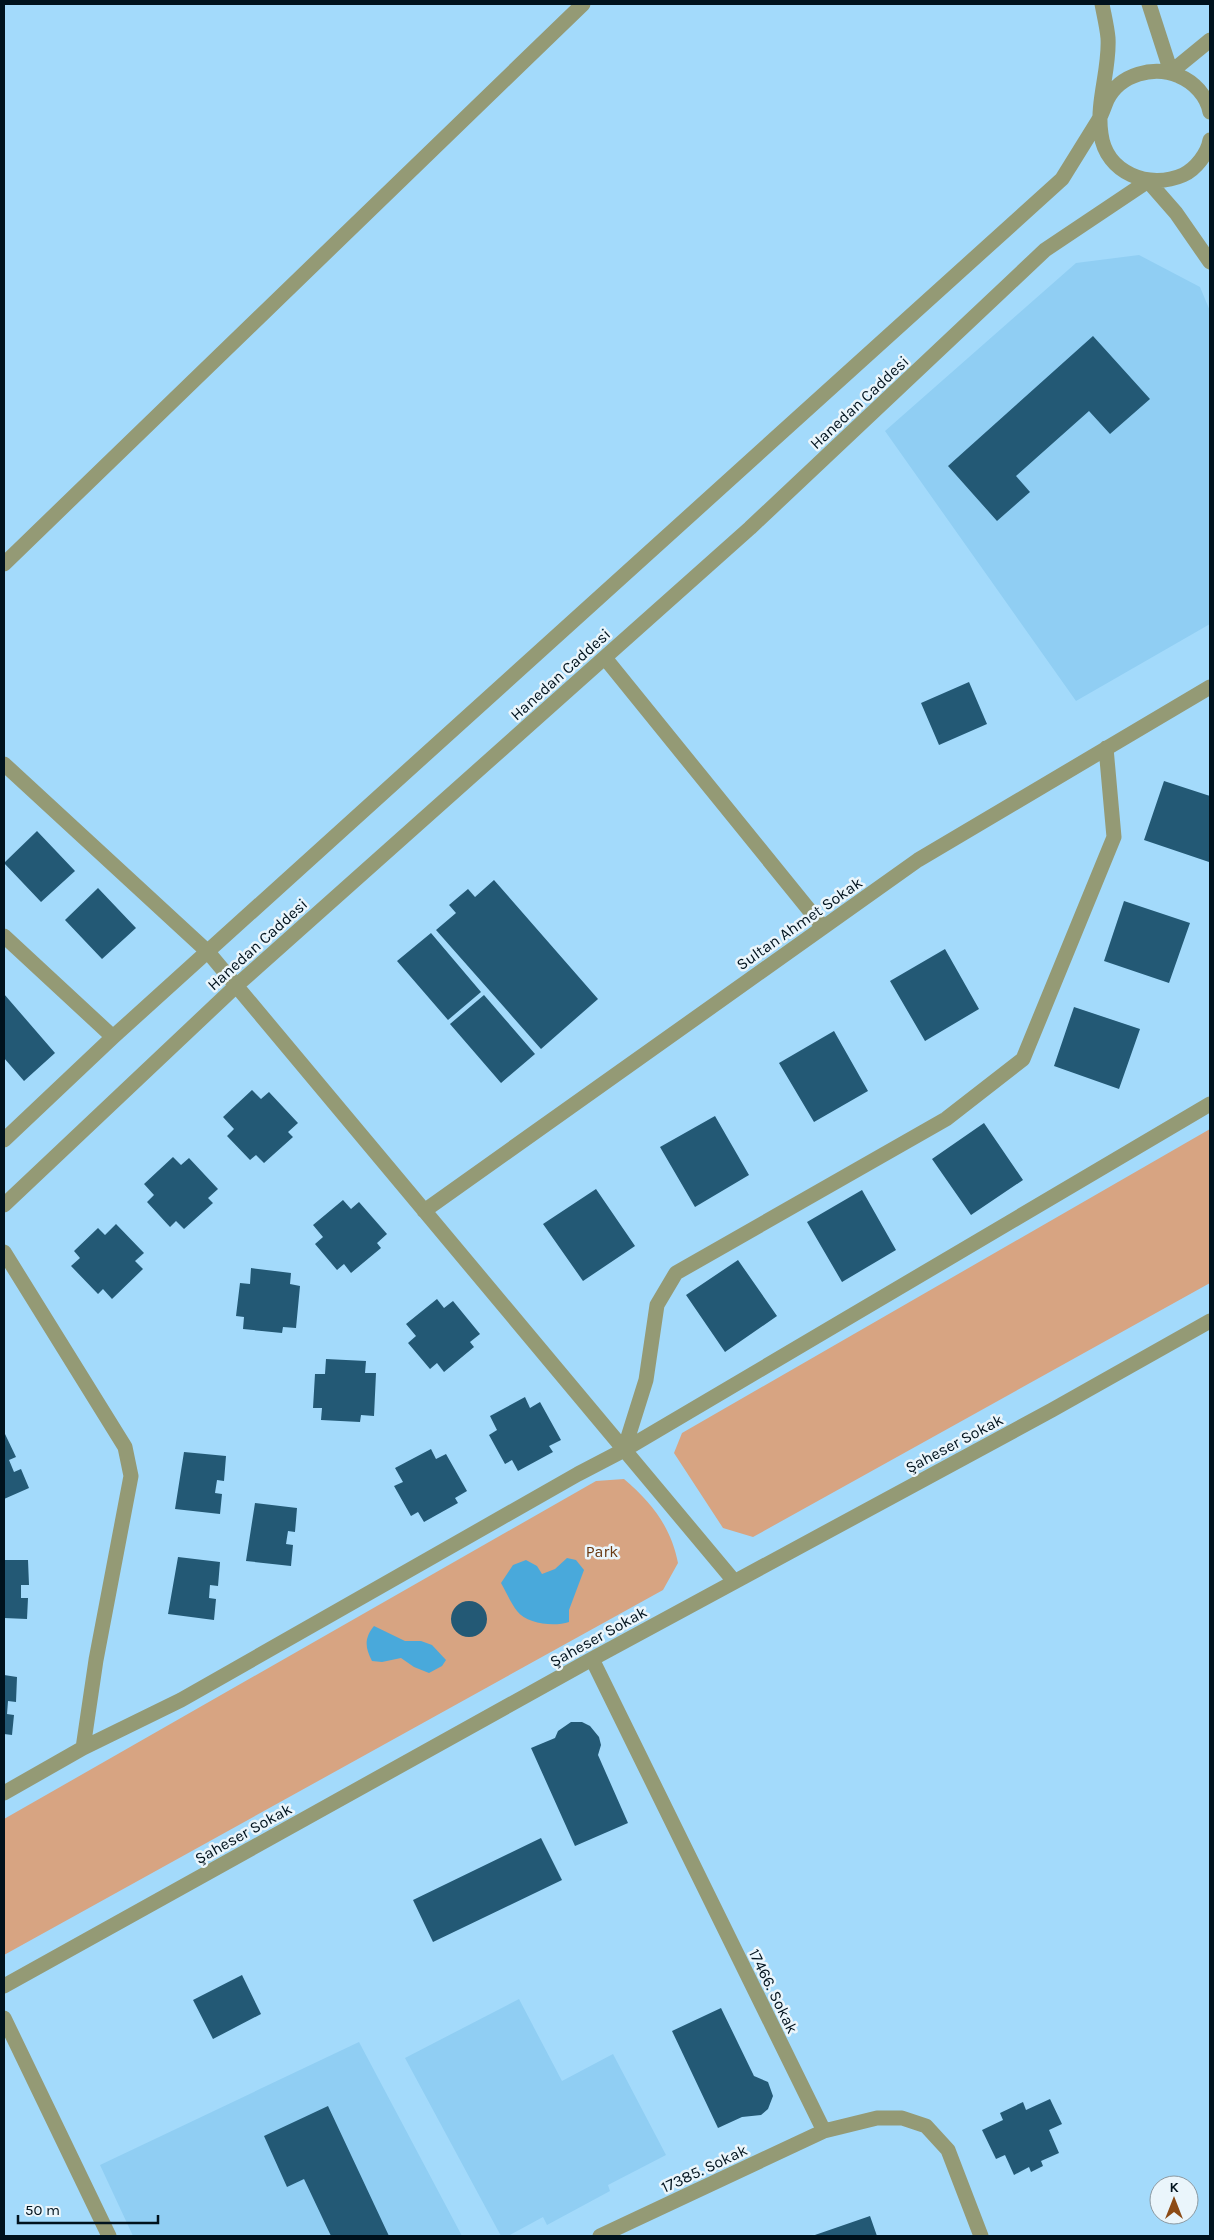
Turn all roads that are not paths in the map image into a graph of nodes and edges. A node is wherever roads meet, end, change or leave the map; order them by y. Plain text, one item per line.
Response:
1 (583, 4) edge
2 (1102, 4) edge
3 (1149, 4) edge
4 (1210, 40) edge
5 (1171, 72) junction
6 (1210, 112) edge
7 (1101, 116) junction
8 (1210, 140) edge
9 (1148, 181) junction
10 (1210, 262) edge
11 (4, 564) edge
12 (605, 658) junction
13 (1210, 687) edge
14 (1106, 748) junction
15 (4, 764) edge
16 (823, 928) junction
17 (4, 936) edge
18 (208, 952) junction
19 (236, 986) junction
20 (113, 1038) junction
21 (1210, 1104) edge
22 (4, 1140) edge
23 (4, 1205) edge
24 (424, 1211) junction
25 (4, 1252) edge
26 (1210, 1321) edge
27 (624, 1450) junction
28 (734, 1581) junction
29 (592, 1659) junction
30 (83, 1748) junction
31 (4, 1793) edge
32 (4, 1986) edge
33 (4, 2018) edge
34 (824, 2131) junction
35 (109, 2236) edge
36 (600, 2236) edge
37 (981, 2236) edge

1 - 11 street
2 - 7 street
3 - 5 street
4 - 5 street
5 - 6 street
5 - 7 street, Hanedan Caddesi
7 - 9 street
7 - 18 street, Hanedan Caddesi
8 - 9 street
9 - 10 street
9 - 12 street, Hanedan Caddesi
12 - 16 street
12 - 19 street, Hanedan Caddesi
13 - 14 street, Sultan Ahmet Sokak
14 - 16 street, Sultan Ahmet Sokak
14 - 27 street
15 - 18 street
16 - 24 street, Sultan Ahmet Sokak
17 - 20 street
18 - 19 street
18 - 20 street, Hanedan Caddesi
19 - 23 street, Hanedan Caddesi
19 - 24 street
20 - 22 street, Hanedan Caddesi
21 - 27 street
24 - 27 street
25 - 30 street
26 - 28 street, Şaheser Sokak
27 - 28 street
27 - 30 street
28 - 29 street, Şaheser Sokak
29 - 32 street, Şaheser Sokak
29 - 34 street, 17466. Sokak
30 - 31 street
33 - 35 street
34 - 36 street, 17385. Sokak
34 - 37 street

